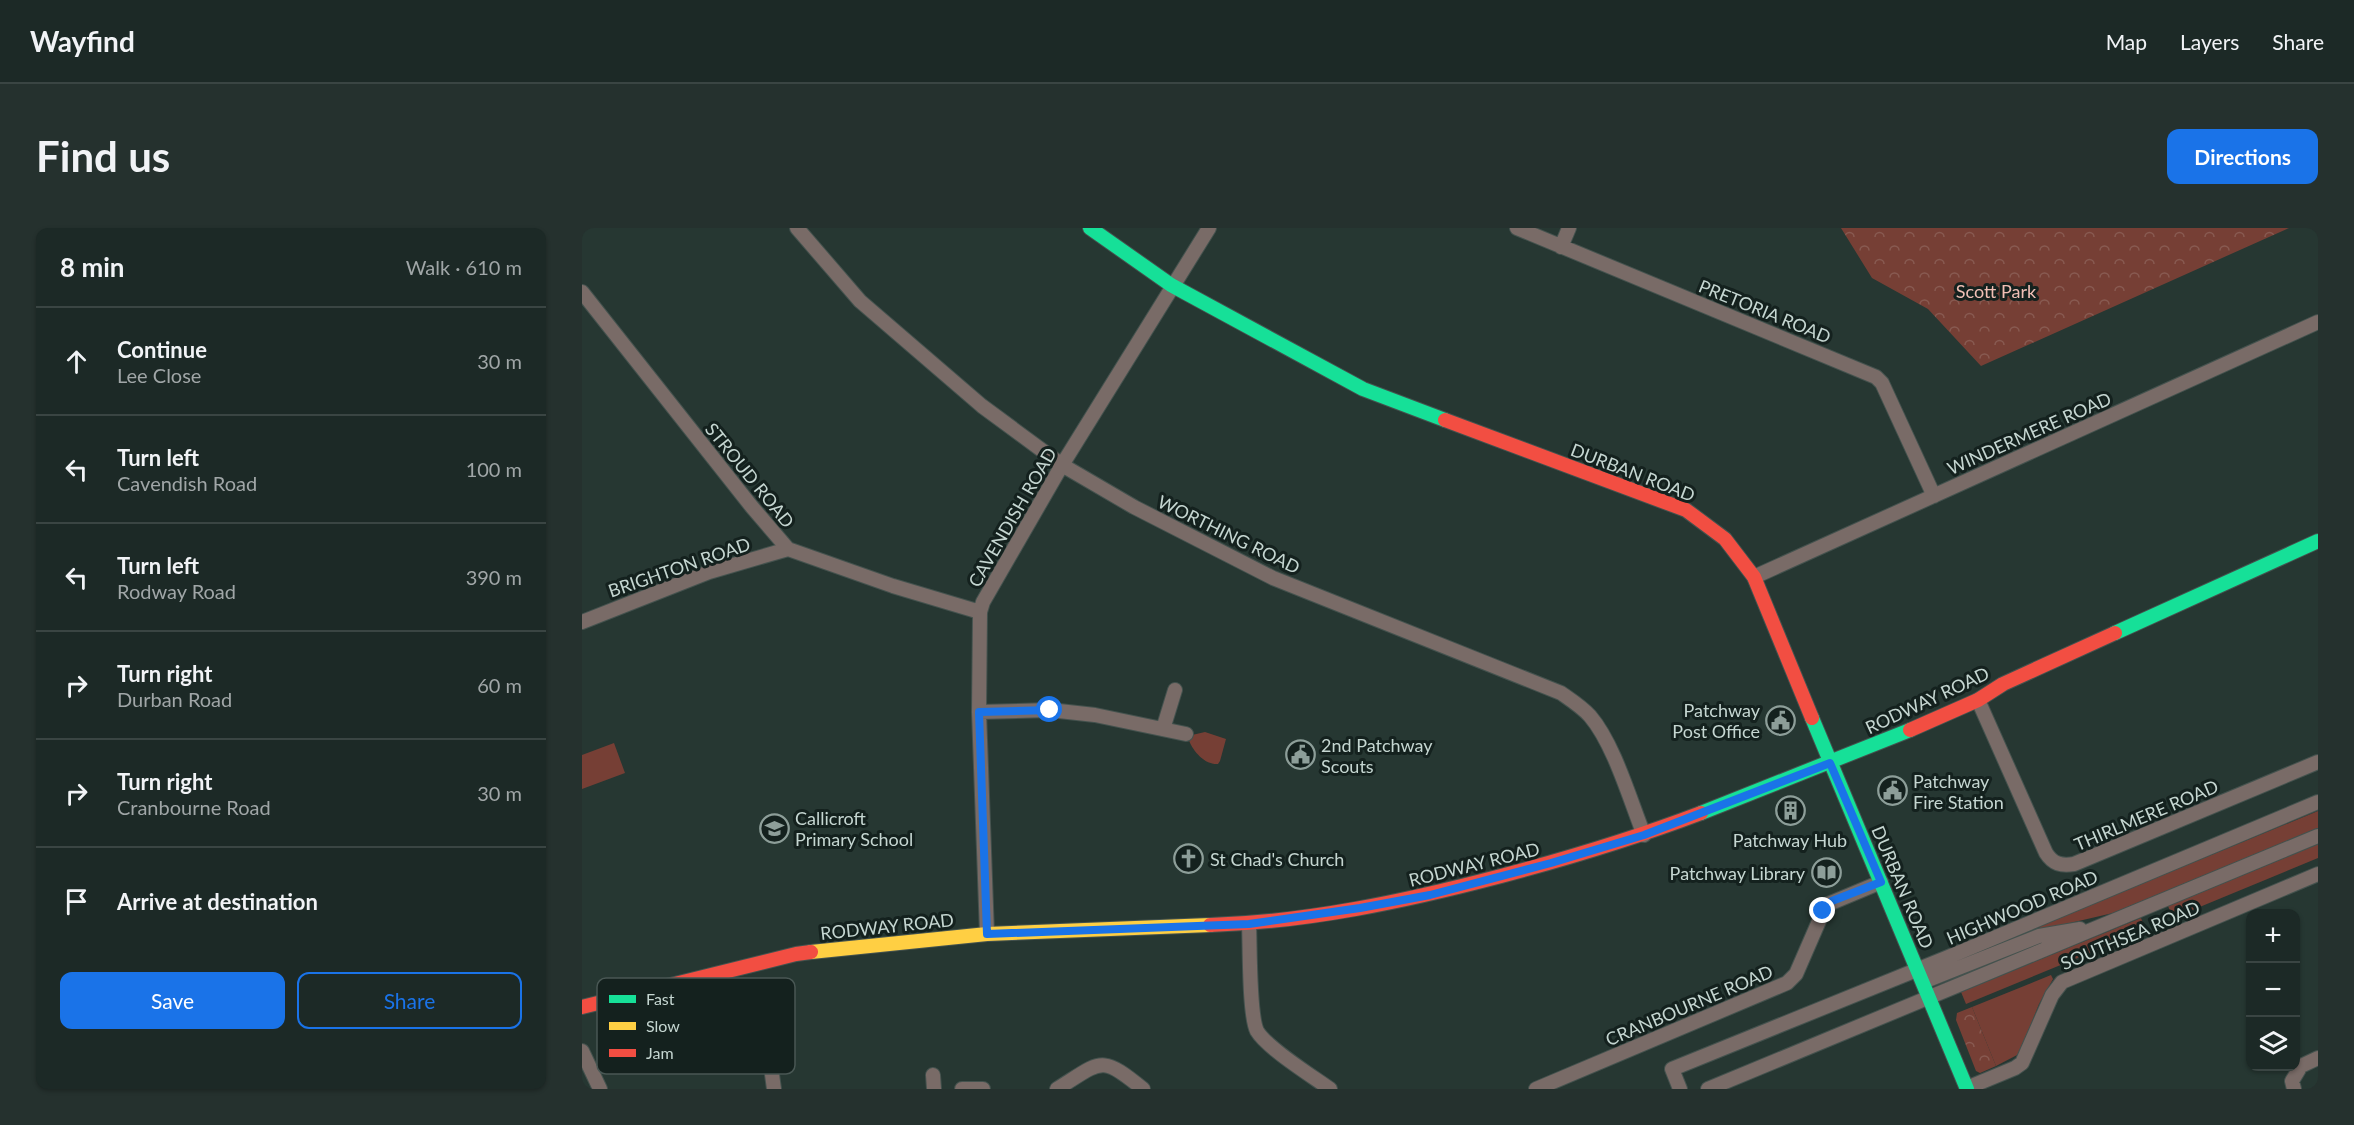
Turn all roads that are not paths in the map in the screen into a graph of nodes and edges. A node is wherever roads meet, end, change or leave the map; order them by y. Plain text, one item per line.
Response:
1 (797, 228) edge
2 (1090, 228) edge
3 (1209, 228) edge
4 (1517, 228) edge
5 (1569, 228) edge
6 (1561, 247) junction
7 (1171, 285) junction
8 (582, 292) edge
9 (2318, 322) edge
10 (1062, 465) junction
11 (1934, 496) junction
12 (2318, 541) edge
13 (789, 549) junction
14 (1754, 577) junction
15 (980, 612) junction
16 (582, 622) edge
17 (1175, 690) dead end
18 (1978, 700) junction
19 (979, 712) junction
20 (1163, 729) junction
21 (1186, 734) dead end
22 (2318, 762) edge
23 (1830, 763) junction
24 (2318, 802) edge
25 (1644, 835) junction
26 (2318, 836) edge
27 (2318, 874) edge
28 (1881, 882) junction
29 (1249, 924) junction
30 (2106, 924) junction
31 (987, 934) junction
32 (1921, 975) junction
33 (699, 978) edge
34 (1930, 998) junction
35 (597, 1003) edge
36 (582, 1007) edge
37 (582, 1051) edge
38 (2318, 1058) edge
39 (772, 1074) edge
40 (587, 1075) edge
41 (933, 1075) dead end
42 (1967, 1088) edge
43 (600, 1089) edge
44 (774, 1089) edge
45 (934, 1089) edge
46 (962, 1089) edge
47 (983, 1089) edge
48 (1057, 1089) edge
49 (1143, 1089) edge
50 (1330, 1089) edge
51 (1536, 1089) edge
52 (1680, 1089) edge
53 (1708, 1089) edge
54 (2294, 1089) edge

1 - 10 street, WORTHING ROAD
2 - 7 street, DURBAN ROAD
3 - 7 street, CAVENDISH ROAD
4 - 6 street, PRETORIA ROAD
5 - 6 street
6 - 11 street, PRETORIA ROAD
7 - 10 street, CAVENDISH ROAD
7 - 14 street, DURBAN ROAD
8 - 13 street, STROUD ROAD
9 - 11 street, WINDERMERE ROAD
10 - 15 street, CAVENDISH ROAD
10 - 25 street, WORTHING ROAD
11 - 14 street, WINDERMERE ROAD
12 - 18 street, RODWAY ROAD
13 - 15 street, STROUD ROAD
13 - 16 street, BRIGHTON ROAD
14 - 23 street, DURBAN ROAD
15 - 19 street, CAVENDISH ROAD
17 - 20 street
18 - 22 street, THIRLMERE ROAD
18 - 23 street, RODWAY ROAD
19 - 20 street
19 - 31 street, CAVENDISH ROAD
20 - 21 street
23 - 25 street, RODWAY ROAD
23 - 28 street, DURBAN ROAD
24 - 32 street, HIGHWOOD ROAD
25 - 29 street, RODWAY ROAD
26 - 30 street, HIGHWOOD ROAD
27 - 42 street, SOUTHSEA ROAD
28 - 32 street, DURBAN ROAD
28 - 51 street, CRANBOURNE ROAD
29 - 31 street, RODWAY ROAD
29 - 50 street
30 - 32 street, HIGHWOOD ROAD
30 - 34 street, HIGHWOOD ROAD
31 - 33 street, RODWAY ROAD
32 - 34 street, DURBAN ROAD
32 - 52 street, HIGHWOOD ROAD
34 - 42 street, DURBAN ROAD
34 - 53 street, HIGHWOOD ROAD
35 - 36 street, RODWAY ROAD
37 - 40 street
38 - 54 street
39 - 44 street
40 - 43 street
41 - 45 street
46 - 47 street
48 - 49 street

